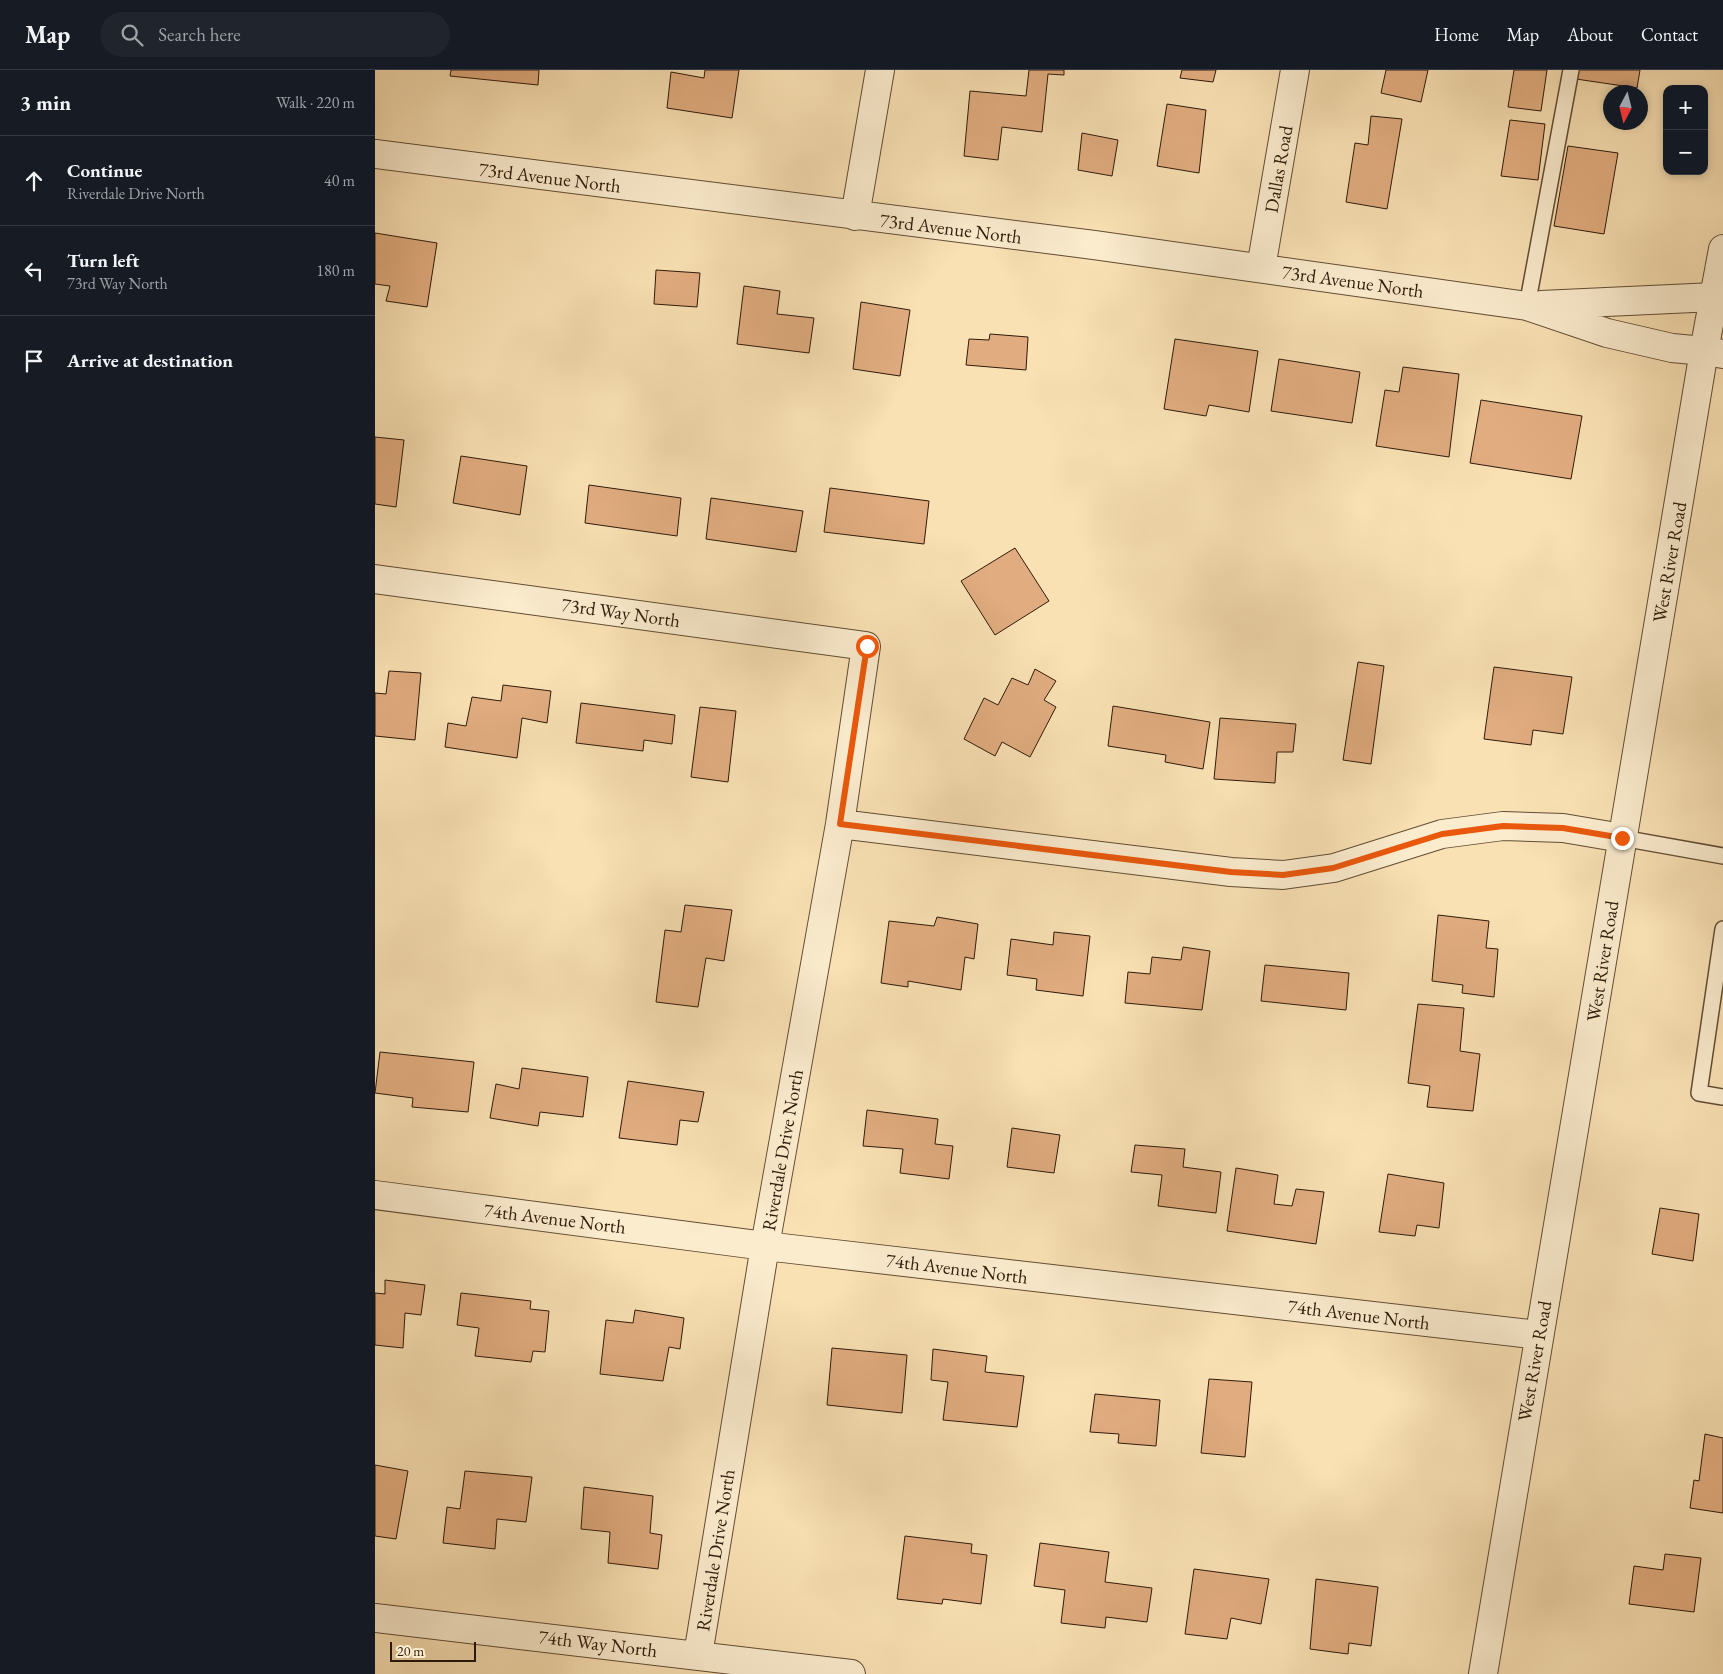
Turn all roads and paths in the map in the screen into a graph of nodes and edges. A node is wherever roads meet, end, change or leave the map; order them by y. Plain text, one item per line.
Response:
1 (880, 70) edge
2 (1295, 70) edge
3 (1571, 70) edge
4 (375, 154) edge
5 (855, 216) junction
6 (1723, 249) edge
7 (1261, 268) junction
8 (1719, 298) edge
9 (1527, 306) junction
10 (1714, 352) edge
11 (375, 579) edge
12 (867, 646) joint
13 (840, 824) junction
14 (1622, 838) junction
15 (1723, 856) edge
16 (1723, 929) edge
17 (1723, 1097) edge
18 (375, 1195) edge
19 (765, 1246) junction
20 (1539, 1335) junction
21 (375, 1618) edge
22 (698, 1655) junction
23 (851, 1674) edge
24 (1483, 1674) edge

1 - 5 street
2 - 7 street, Dallas Road
3 - 9 lane
4 - 5 street, 73rd Avenue North
5 - 7 street, 73rd Avenue North
6 - 8 street, West River Road
7 - 9 street, 73rd Avenue North
8 - 9 street, 73rd Avenue North
8 - 10 street, West River Road
9 - 10 street, 73rd Avenue North
10 - 14 street, West River Road
11 - 12 street, 73rd Way North
12 - 13 street, Riverdale Drive North
13 - 14 street
13 - 19 street, Riverdale Drive North
14 - 15 lane
14 - 20 street, West River Road
16 - 17 lane
18 - 19 street, 74th Avenue North
19 - 20 street, 74th Avenue North
19 - 22 street, Riverdale Drive North
20 - 24 street, West River Road
21 - 22 street, 74th Way North
22 - 23 street, 74th Way North

